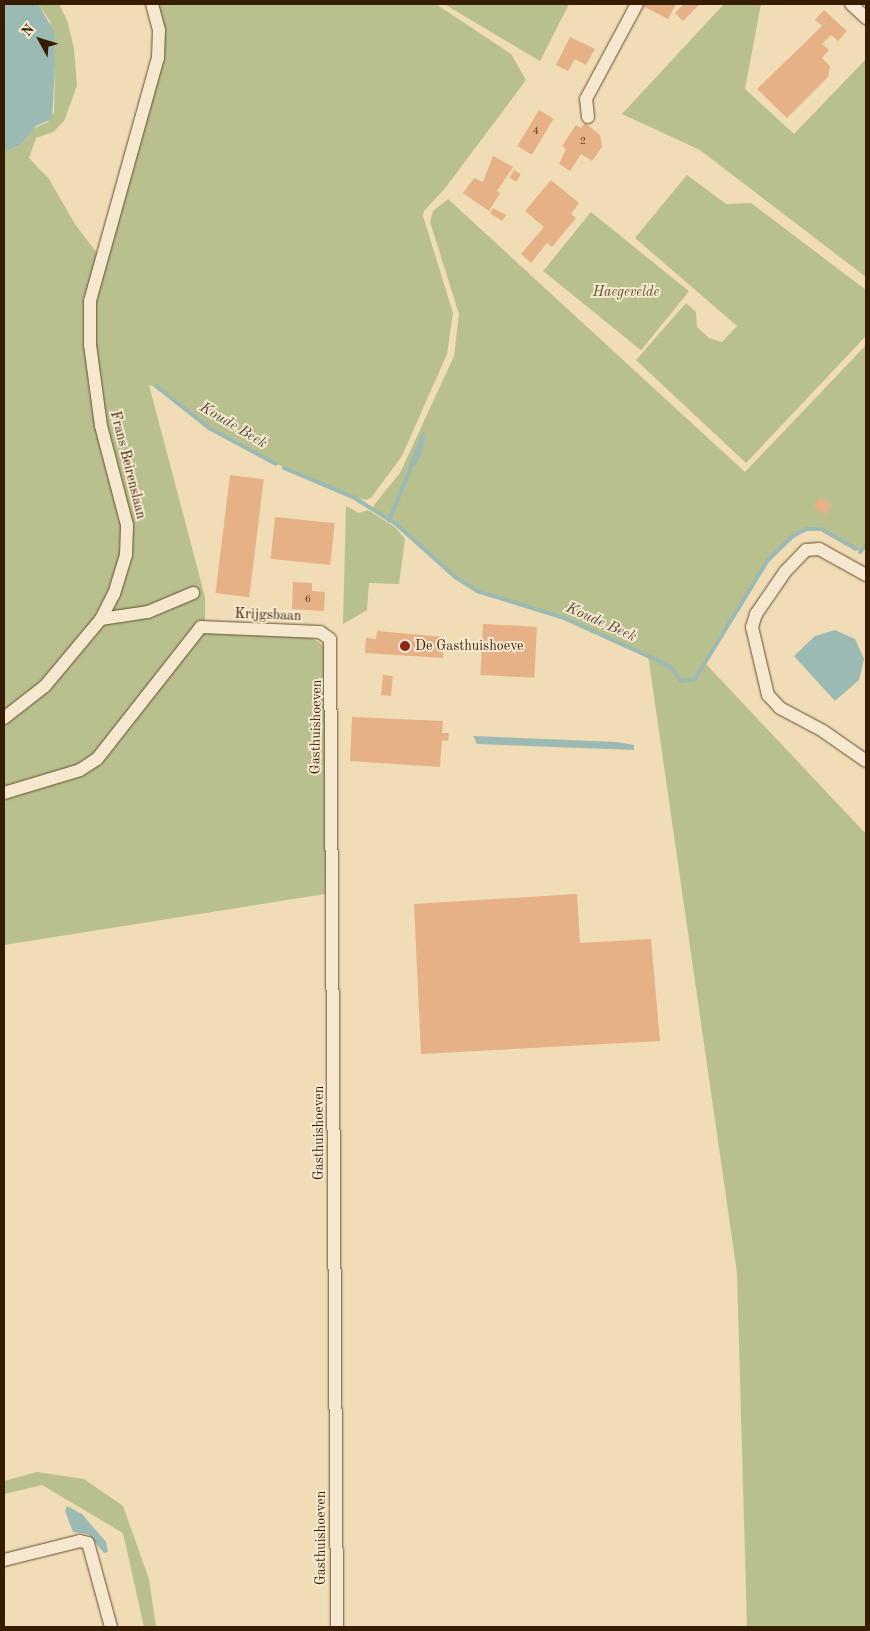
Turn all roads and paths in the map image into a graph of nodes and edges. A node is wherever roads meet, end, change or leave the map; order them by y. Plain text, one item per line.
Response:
1 (152, 4) edge
2 (637, 4) edge
3 (851, 4) edge
4 (866, 18) edge
5 (588, 116) dead end
6 (864, 569) edge
7 (193, 593) dead end
8 (101, 619) junction
9 (330, 639) joint
10 (4, 718) edge
11 (866, 761) edge
12 (4, 793) edge
13 (4, 1560) edge
14 (111, 1627) edge
15 (337, 1627) edge

1 - 8 street, Frans Beirenslaan
2 - 5 street
3 - 4 street
6 - 11 street
7 - 8 street
8 - 10 street, Frans Beirenslaan
9 - 12 street, Krijgsbaan
9 - 15 street, Gasthuishoeven
13 - 14 street

